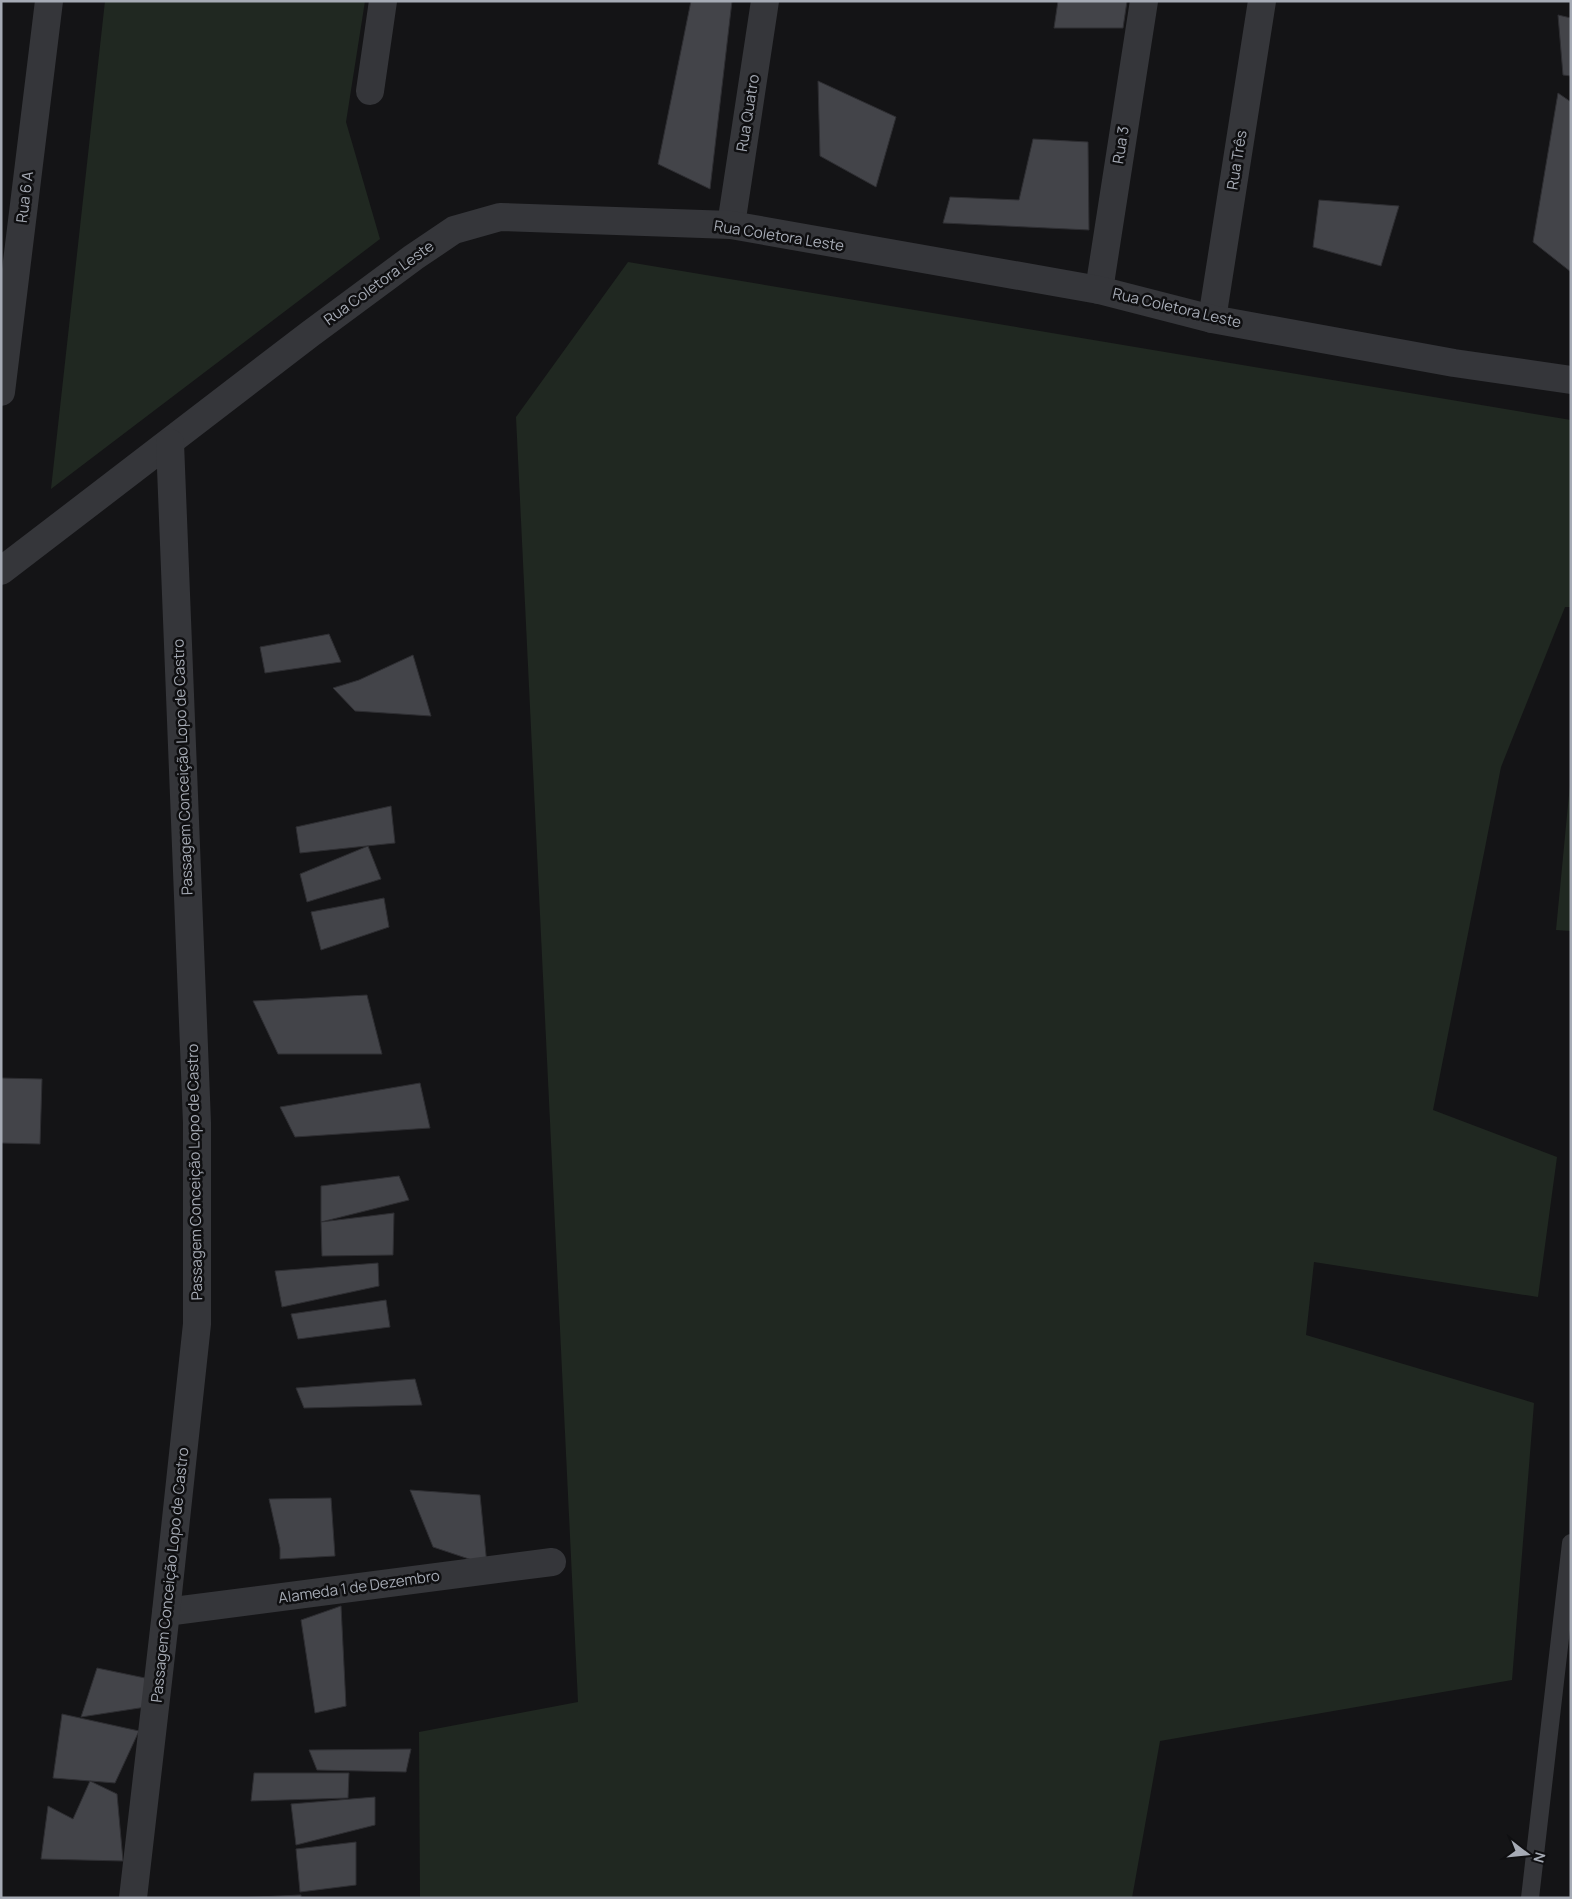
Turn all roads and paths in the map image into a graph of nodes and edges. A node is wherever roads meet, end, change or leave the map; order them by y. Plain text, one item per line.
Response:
1 (48, 1) edge
2 (384, 1) edge
3 (765, 1) edge
4 (1144, 1) edge
5 (1262, 1) edge
6 (370, 91) dead end
7 (731, 226) junction
8 (1099, 290) junction
9 (1212, 318) junction
10 (1571, 380) edge
11 (1, 392) edge
12 (170, 443) junction
13 (1, 571) edge
14 (1571, 1543) edge
15 (552, 1562) dead end
16 (166, 1612) junction
17 (133, 1898) edge
18 (1530, 1898) edge

1 - 11 street, Rua 6 A
2 - 6 street
3 - 7 street, Rua Quatro
4 - 8 street, Rua 3
5 - 9 street, Rua Três
7 - 8 street, Rua Coletora Leste
7 - 12 street, Rua Coletora Leste
8 - 9 street, Rua Coletora Leste
9 - 10 street, Rua Coletora Leste
12 - 13 street, Rua Coletora Leste
12 - 16 street, Passagem Conceição Lopo de Castro
14 - 18 lane
15 - 16 street, Alameda 1 de Dezembro
16 - 17 street, Passagem Conceição Lopo de Castro

